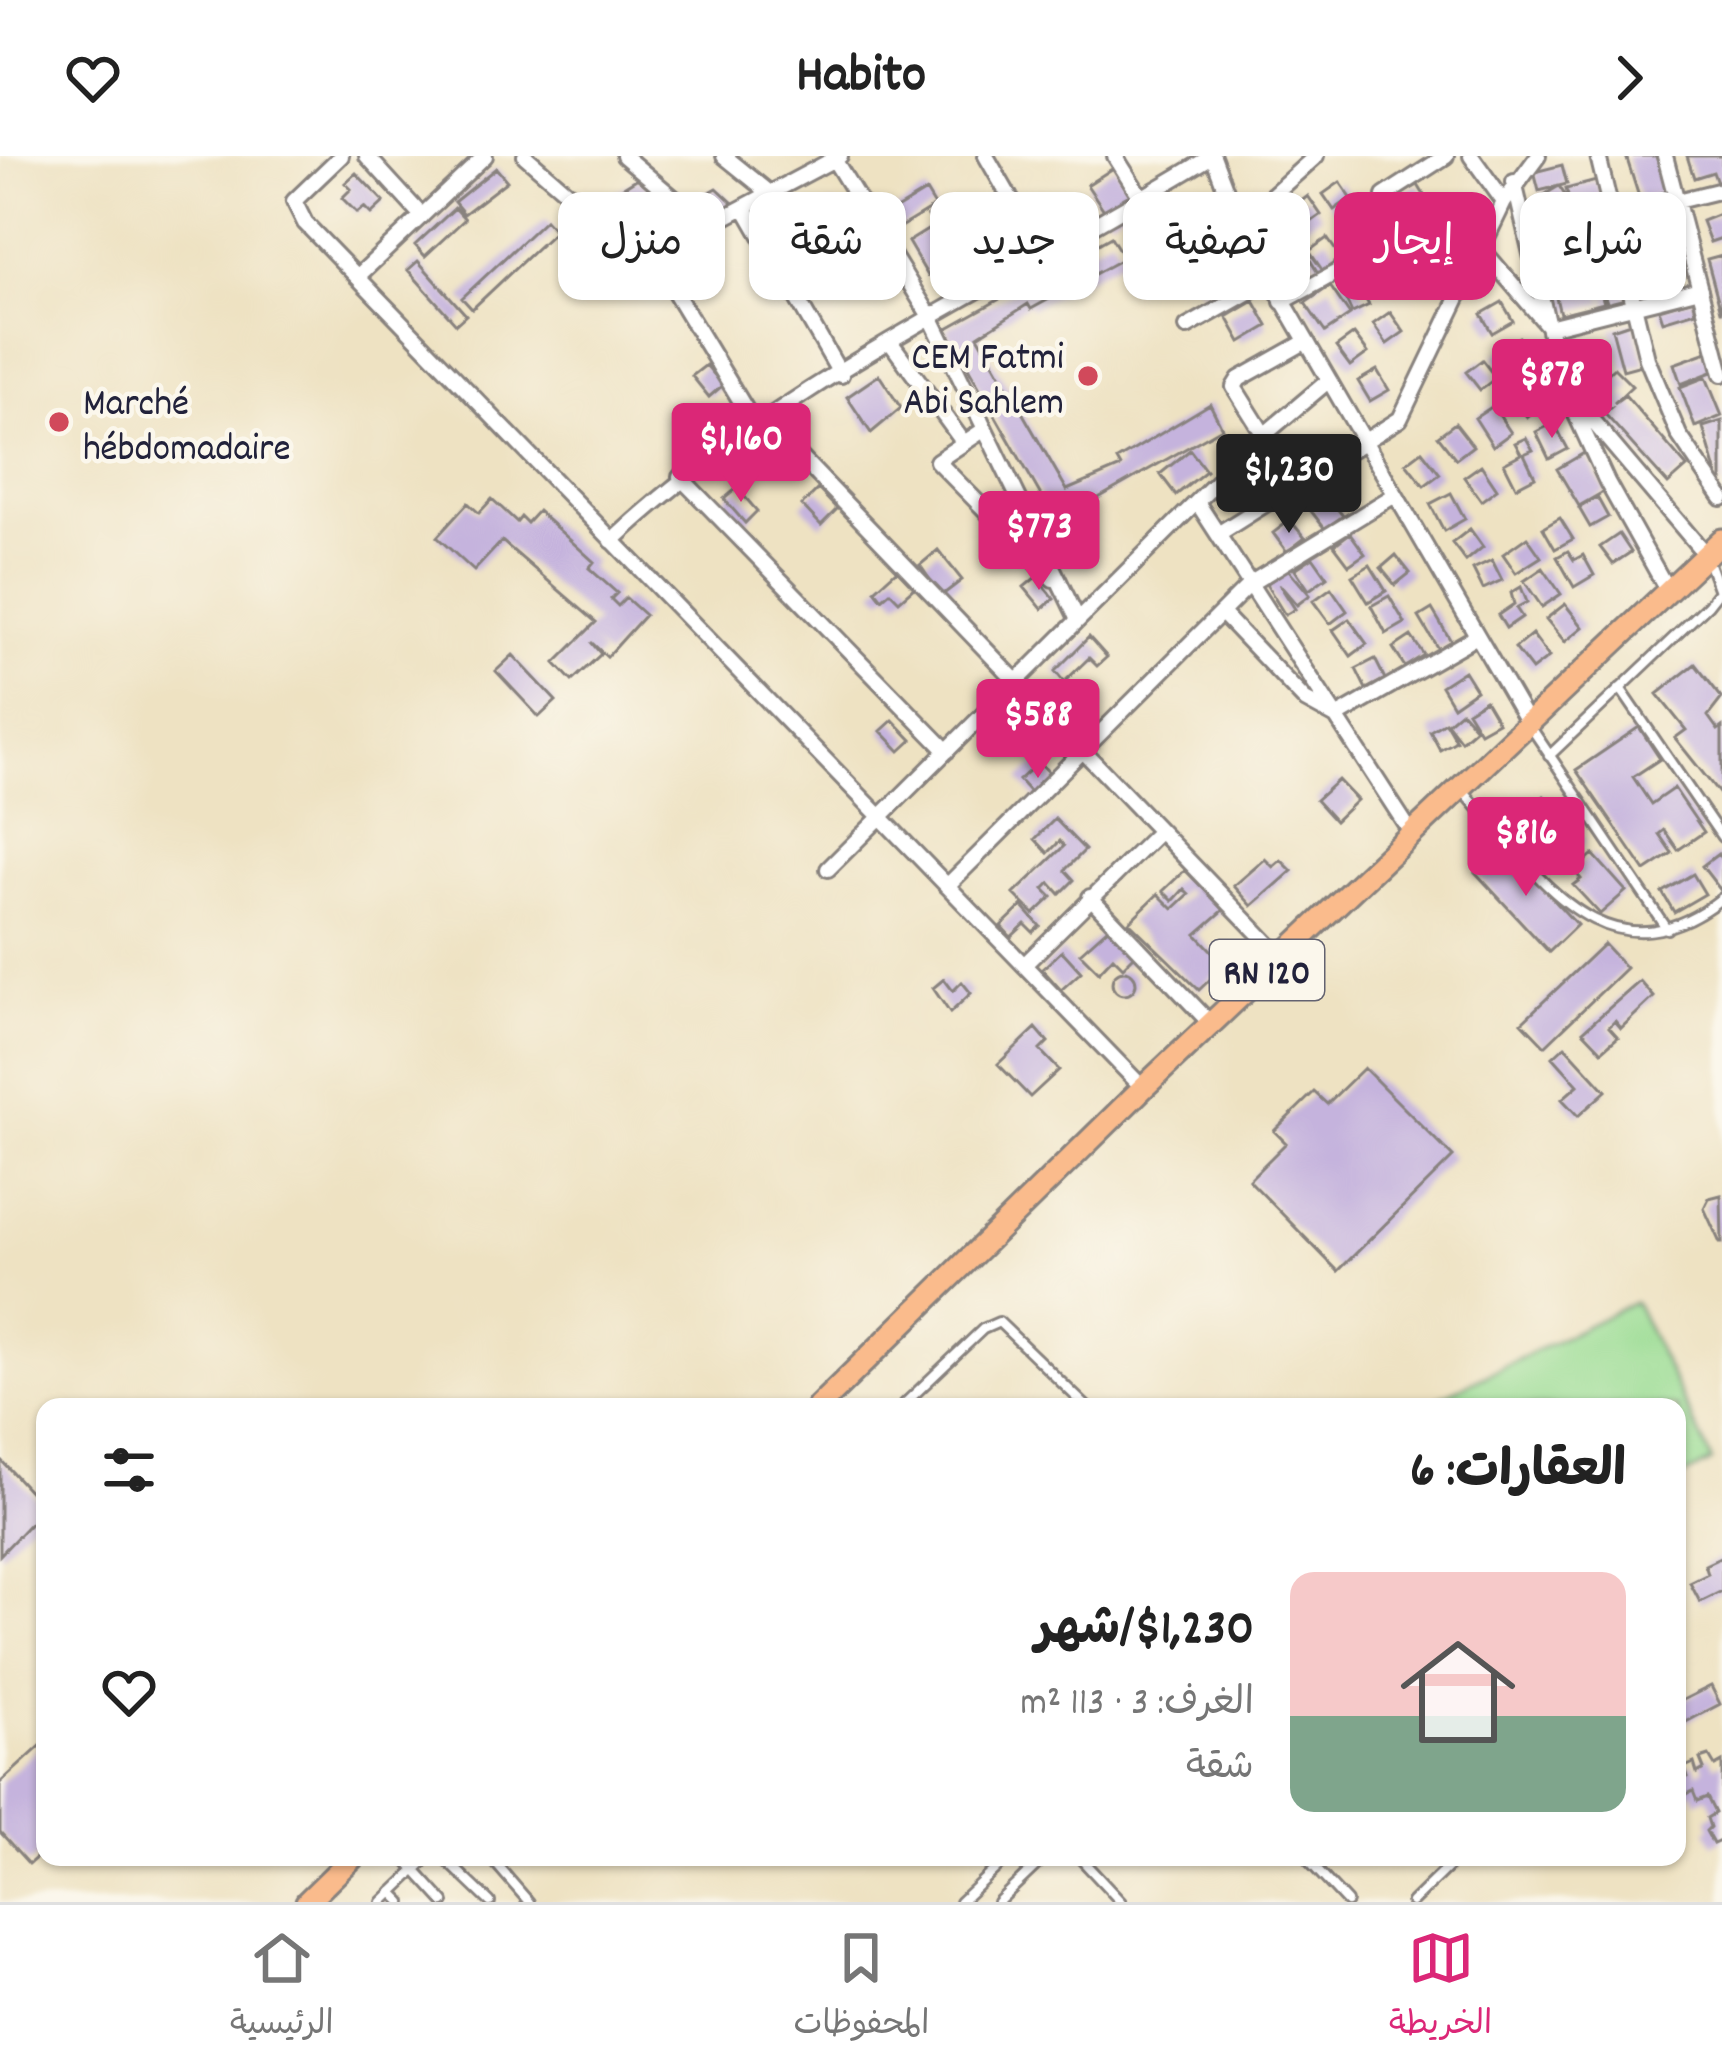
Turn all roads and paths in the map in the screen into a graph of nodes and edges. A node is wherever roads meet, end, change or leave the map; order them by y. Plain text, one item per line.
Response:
1 (341, 156) edge
2 (367, 156) edge
3 (485, 156) edge
4 (525, 156) edge
5 (625, 156) edge
6 (724, 156) edge
7 (986, 156) edge
8 (1115, 156) edge
9 (1212, 156) edge
10 (1446, 156) edge
11 (1471, 156) edge
12 (1538, 156) edge
13 (1598, 156) edge
14 (1665, 156) edge
15 (839, 157) edge
16 (1307, 159) edge
17 (1514, 182) junction
18 (1722, 190) edge
19 (567, 192) edge
20 (667, 192) edge
21 (769, 192) edge
22 (775, 192) edge
23 (1007, 192) edge
24 (1138, 192) edge
25 (1153, 192) edge
26 (1226, 192) edge
27 (1274, 192) edge
28 (1390, 192) edge
29 (1675, 192) edge
30 (1686, 199) edge
31 (1504, 202) junction
32 (749, 206) edge
33 (745, 208) junction
34 (422, 216) junction
35 (725, 218) edge
36 (1496, 219) edge
37 (1686, 235) edge
38 (1496, 265) edge
39 (1334, 274) edge
40 (357, 277) junction
41 (1700, 289) junction
42 (681, 300) edge
43 (962, 300) edge
44 (1234, 300) edge
45 (1459, 300) edge
46 (1282, 302) joint
47 (1634, 305) junction
48 (931, 317) junction
49 (1187, 326) dead end
50 (1549, 327) junction
51 (1305, 342) junction
52 (891, 343) junction
53 (841, 374) junction
54 (1722, 374) edge
55 (1328, 381) junction
56 (1562, 385) junction
57 (762, 425) junction
58 (985, 429) junction
59 (1264, 435) junction
60 (964, 443) junction
61 (1367, 445) junction
62 (680, 477) junction
63 (1395, 495) junction
64 (1722, 498) edge
65 (1197, 502) junction
66 (1219, 534) junction
67 (612, 541) junction
68 (1714, 548) edge
69 (1251, 583) junction
70 (1064, 590) junction
71 (1669, 591) junction
72 (1222, 613) junction
73 (1078, 620) junction
74 (1477, 636) junction
75 (1014, 683) junction
76 (1620, 688) junction
77 (1336, 717) junction
78 (1528, 723) junction
79 (946, 751) junction
80 (1084, 755) junction
81 (1549, 756) junction
82 (1460, 788) junction
83 (880, 817) junction
84 (1159, 832) junction
85 (1412, 834) junction
86 (1722, 837) edge
87 (828, 869) dead end
88 (947, 886) junction
89 (1090, 897) junction
90 (1722, 898) edge
91 (1667, 928) junction
92 (1281, 957) junction
93 (1024, 965) junction
94 (1211, 1024) junction
95 (1143, 1088) junction
96 (827, 1398) edge
97 (910, 1398) edge
98 (1078, 1398) edge
99 (344, 1866) edge
100 (412, 1866) edge
101 (420, 1866) edge
102 (452, 1866) edge
103 (498, 1866) edge
104 (998, 1866) edge
105 (1036, 1866) edge
106 (1087, 1866) edge
107 (1313, 1866) edge
108 (1449, 1866) edge
109 (416, 1870) junction
110 (392, 1892) junction
111 (307, 1902) edge
112 (382, 1902) edge
113 (402, 1902) edge
114 (444, 1902) edge
115 (490, 1902) edge
116 (529, 1902) edge
117 (960, 1902) edge
118 (998, 1902) edge
119 (1121, 1902) edge
120 (1347, 1902) edge
121 (1412, 1902) edge

1 - 40 street
2 - 34 street
3 - 34 street
4 - 19 street
5 - 20 street
6 - 21 street
7 - 23 street
8 - 24 street
9 - 25 street
9 - 26 street
10 - 28 street
11 - 31 street
12 - 17 street
13 - 47 street
14 - 29 street
15 - 22 street
15 - 48 street
16 - 27 street
17 - 31 street
17 - 50 street
18 - 30 street
31 - 36 street
32 - 33 street
33 - 35 street
33 - 53 street
34 - 40 street
37 - 41 street
38 - 50 street
39 - 46 street
40 - 67 street
41 - 47 street
41 - 54 street
42 - 57 street
43 - 48 street
44 - 49 street
45 - 61 street
46 - 51 street
47 - 50 street
47 - 64 street
48 - 52 street
48 - 58 street
50 - 56 street
51 - 55 street
51 - 59 street
52 - 53 street
52 - 60 street
53 - 57 street
55 - 59 street
55 - 61 street
56 - 68 street
56 - 71 street
57 - 62 street
57 - 75 street
58 - 60 street
58 - 70 street
59 - 65 street
60 - 70 street
61 - 63 street
61 - 66 street
62 - 67 street
62 - 79 street
63 - 69 street
63 - 74 street
65 - 66 street
65 - 73 street
66 - 69 street
67 - 83 street
68 - 71 main road, RN 120
68 - 76 lane
69 - 72 street
69 - 77 street
70 - 73 street
71 - 78 main road, RN 120
72 - 77 street
72 - 80 street
73 - 75 street
74 - 77 street
74 - 78 street
75 - 79 street
75 - 80 street
76 - 81 lane
76 - 86 lane
77 - 85 street
78 - 81 lane
78 - 82 main road, RN 120
79 - 83 street
80 - 84 street
80 - 88 street
81 - 91 lane
82 - 85 main road, RN 120
82 - 91 lane
83 - 87 street
83 - 88 street
84 - 89 street
84 - 92 street
85 - 92 main road, RN 120
88 - 93 street
89 - 93 street
89 - 94 street
90 - 91 lane
92 - 94 main road, RN 120
93 - 95 street
94 - 95 main road, RN 120
95 - 96 main road, RN 120
97 - 98 lane
99 - 111 main road
100 - 109 lane
101 - 109 lane
102 - 115 lane
103 - 116 lane
104 - 117 lane
105 - 118 lane
106 - 119 lane
107 - 120 lane
108 - 121 lane
109 - 110 lane
109 - 114 lane
110 - 112 lane
110 - 113 lane

